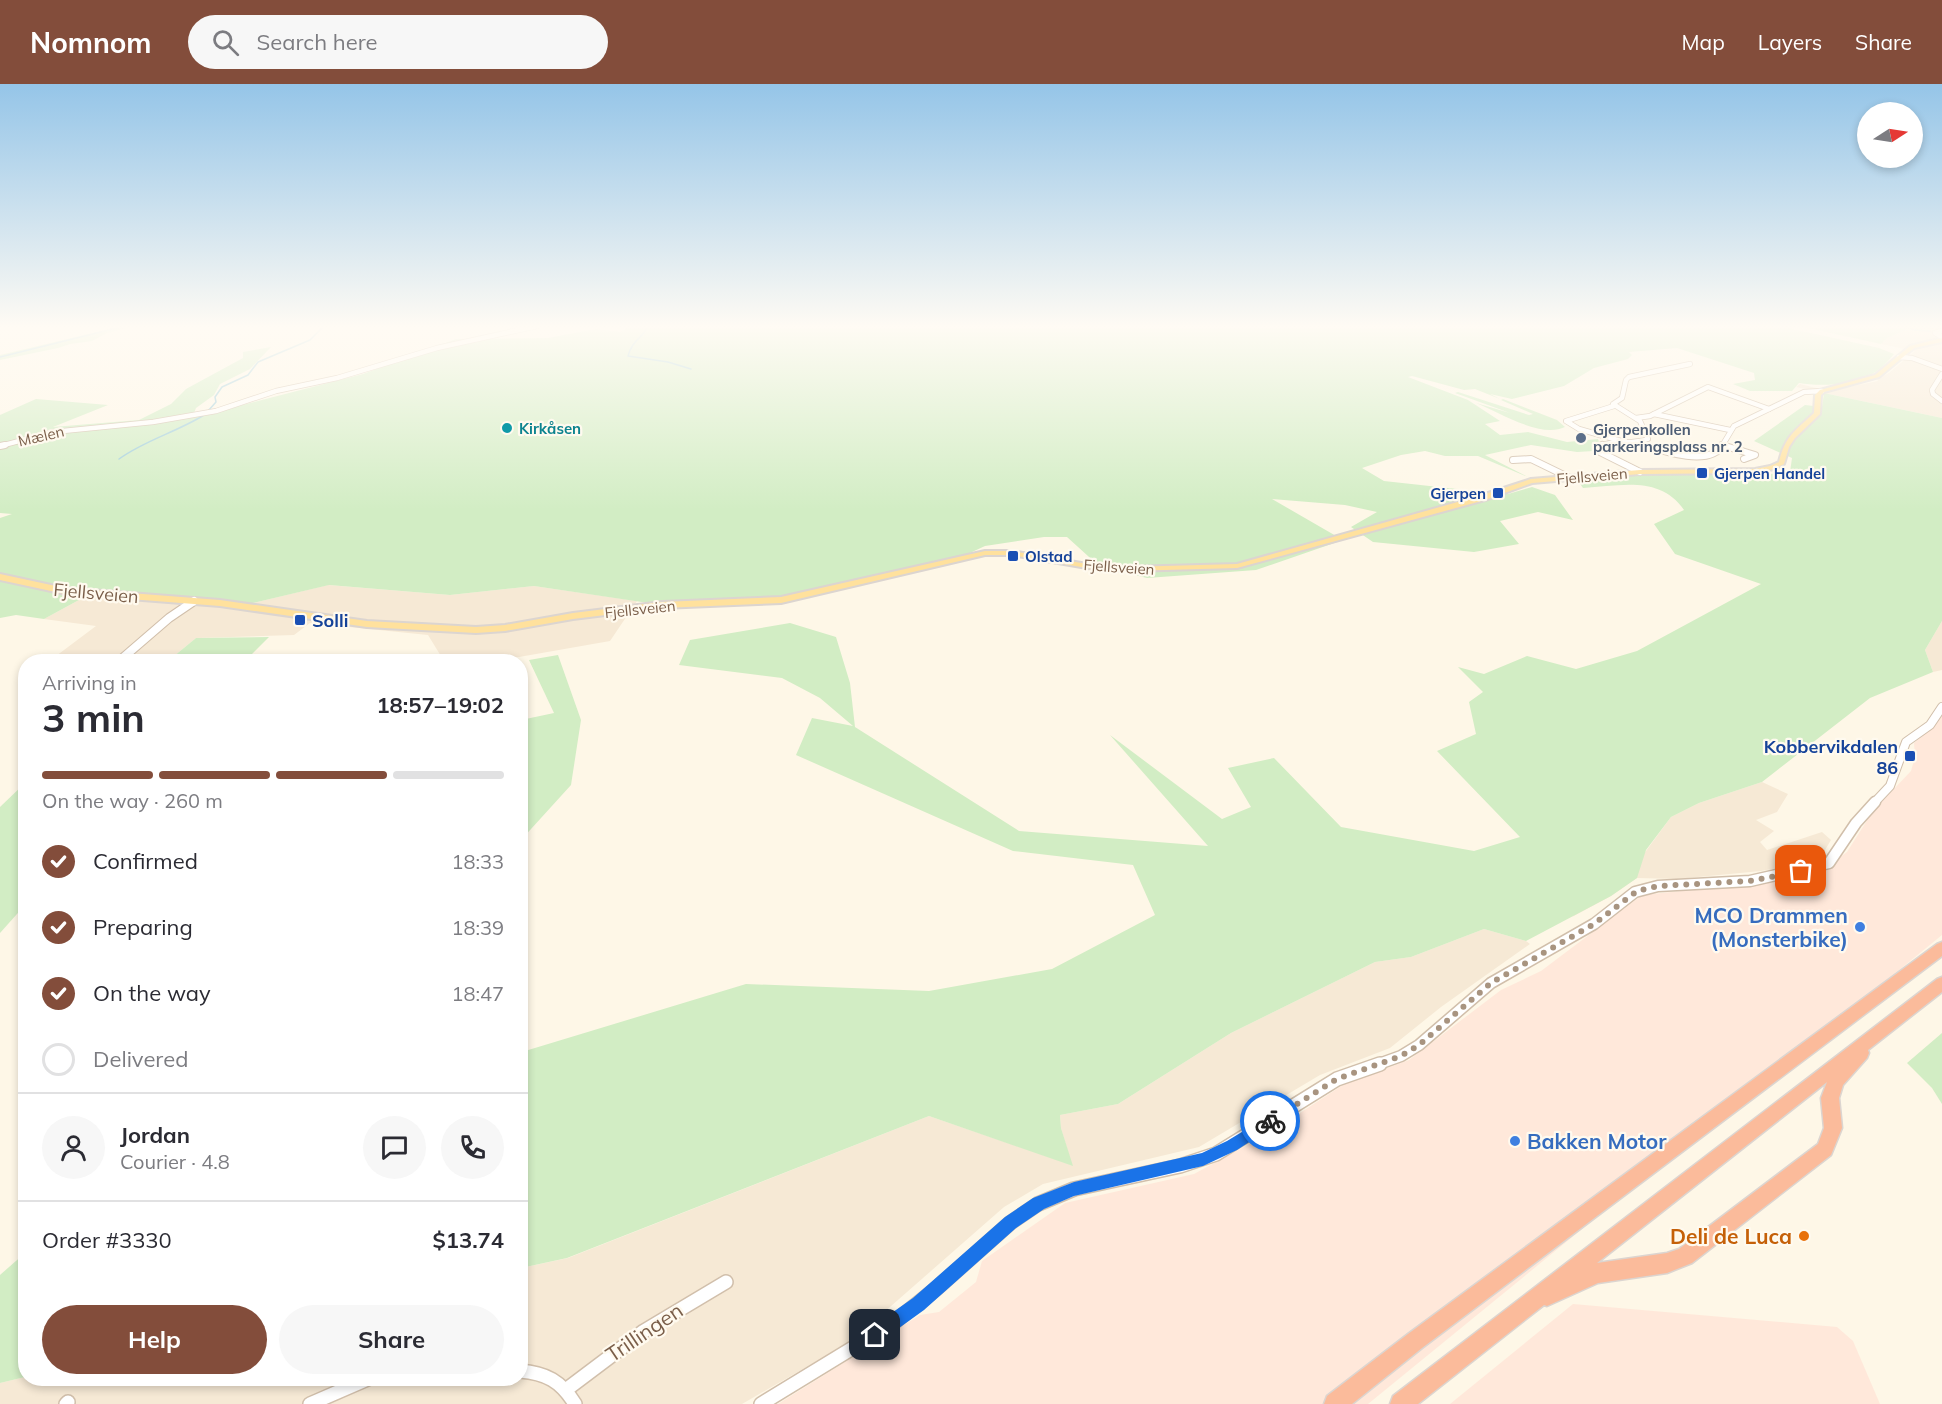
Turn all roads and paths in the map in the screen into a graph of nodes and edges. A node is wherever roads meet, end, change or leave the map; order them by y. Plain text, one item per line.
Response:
1 (292, 388) edge
2 (1625, 388) edge
3 (1707, 388) edge
4 (1709, 388) edge
5 (1834, 388) edge
6 (1934, 388) edge
7 (1822, 391) junction
8 (1942, 401) edge
9 (1614, 406) junction
10 (1769, 409) junction
11 (1654, 414) junction
12 (1636, 418) junction
13 (1730, 430) junction
14 (1622, 442) junction
15 (1637, 442) junction
16 (1722, 445) junction
17 (0, 446) edge
18 (1744, 459) dead end
19 (1513, 460) dead end
20 (1640, 472) junction
21 (1568, 477) junction
22 (0, 577) edge
23 (194, 601) junction
24 (127, 654) edge
25 (1942, 706) edge
26 (1942, 948) edge
27 (1942, 983) edge
28 (1882, 1029) junction
29 (726, 1282) dead end
30 (1522, 1308) junction
31 (528, 1373) edge
32 (352, 1386) edge
33 (567, 1389) junction
34 (310, 1404) edge
35 (575, 1404) edge
36 (761, 1404) edge
37 (1335, 1404) edge
38 (1401, 1404) edge

1 - 17 street, Mælen
2 - 9 street
3 - 11 street
4 - 10 street
5 - 7 main road
6 - 8 street
7 - 10 street
7 - 20 main road, Fjellsveien
9 - 12 street
9 - 14 street
10 - 13 street
11 - 12 street
11 - 13 street
12 - 15 street
13 - 16 street
14 - 15 street
14 - 20 street
15 - 16 street
16 - 18 street
19 - 21 street
20 - 21 main road, Fjellsveien
21 - 23 main road, Fjellsveien
22 - 23 main road, Fjellsveien
23 - 24 street
25 - 36 street
26 - 37 highway
27 - 28 highway
28 - 30 highway
28 - 30 highway
29 - 33 street, Trillingen
30 - 38 highway
31 - 33 street
32 - 34 street
33 - 35 street

